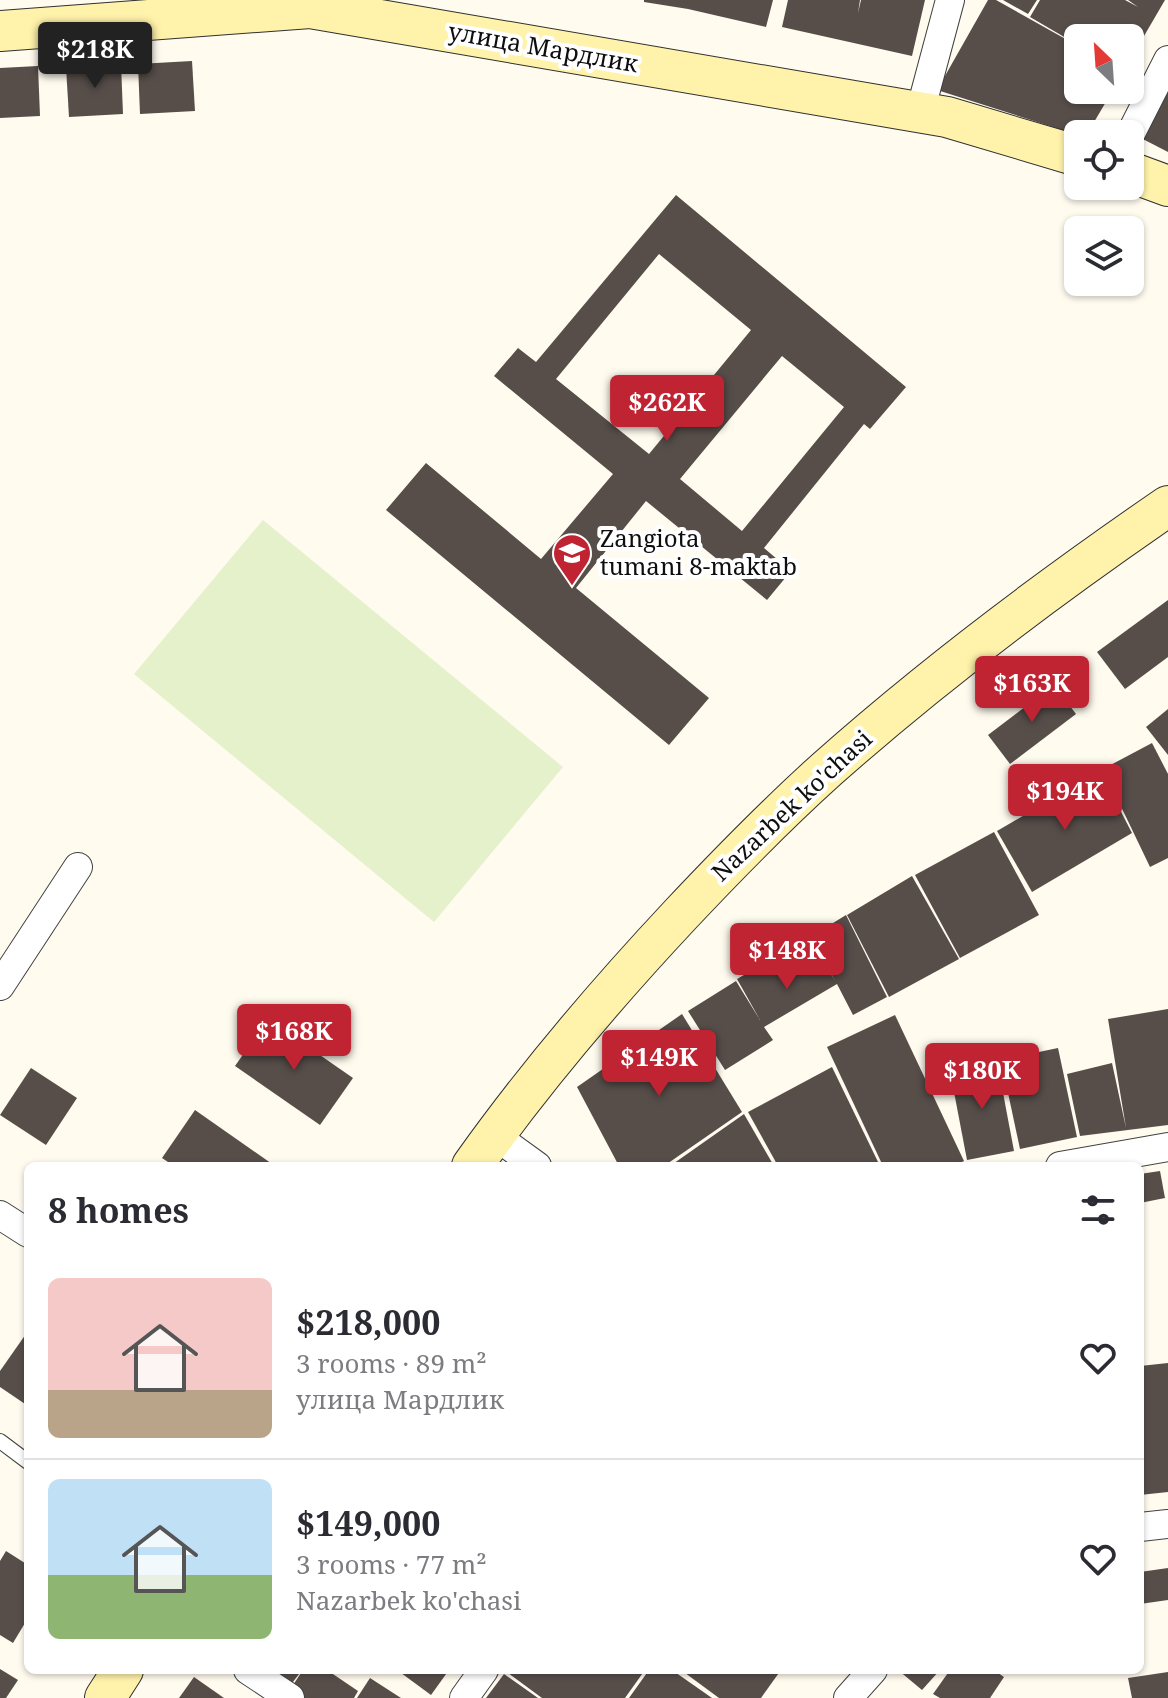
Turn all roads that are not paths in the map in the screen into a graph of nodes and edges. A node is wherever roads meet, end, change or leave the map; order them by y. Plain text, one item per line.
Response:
1 (950, 0) edge
2 (291, 5) edge
3 (193, 8) edge
4 (0, 31) edge
5 (1168, 60) edge
6 (920, 112) junction
7 (1138, 120) edge
8 (1064, 152) edge
9 (1144, 177) edge
10 (1168, 186) edge
11 (1168, 506) edge
12 (78, 867) dead end
13 (0, 986) edge
14 (1168, 1147) edge
15 (483, 1150) edge
16 (524, 1162) edge
17 (1083, 1162) edge
18 (0, 1215) edge
19 (24, 1230) edge
20 (0, 1441) edge
21 (24, 1459) edge
22 (1168, 1524) edge
23 (1144, 1527) edge
24 (120, 1674) edge
25 (254, 1674) edge
26 (481, 1674) edge
27 (869, 1674) edge
28 (105, 1698) edge
29 (290, 1698) edge
30 (464, 1698) edge
31 (848, 1698) edge

1 - 6 street
2 - 3 street, улица Мардлик
2 - 6 street, улица Мардлик
3 - 4 street, улица Мардлик
5 - 7 street
6 - 8 street, улица Мардлик
9 - 10 street
11 - 15 street, Nazarbek ko'chasi
12 - 13 street
14 - 17 street
15 - 16 street
18 - 19 street
20 - 21 lane
22 - 23 street
24 - 28 street
25 - 29 street
26 - 30 street
27 - 31 street

